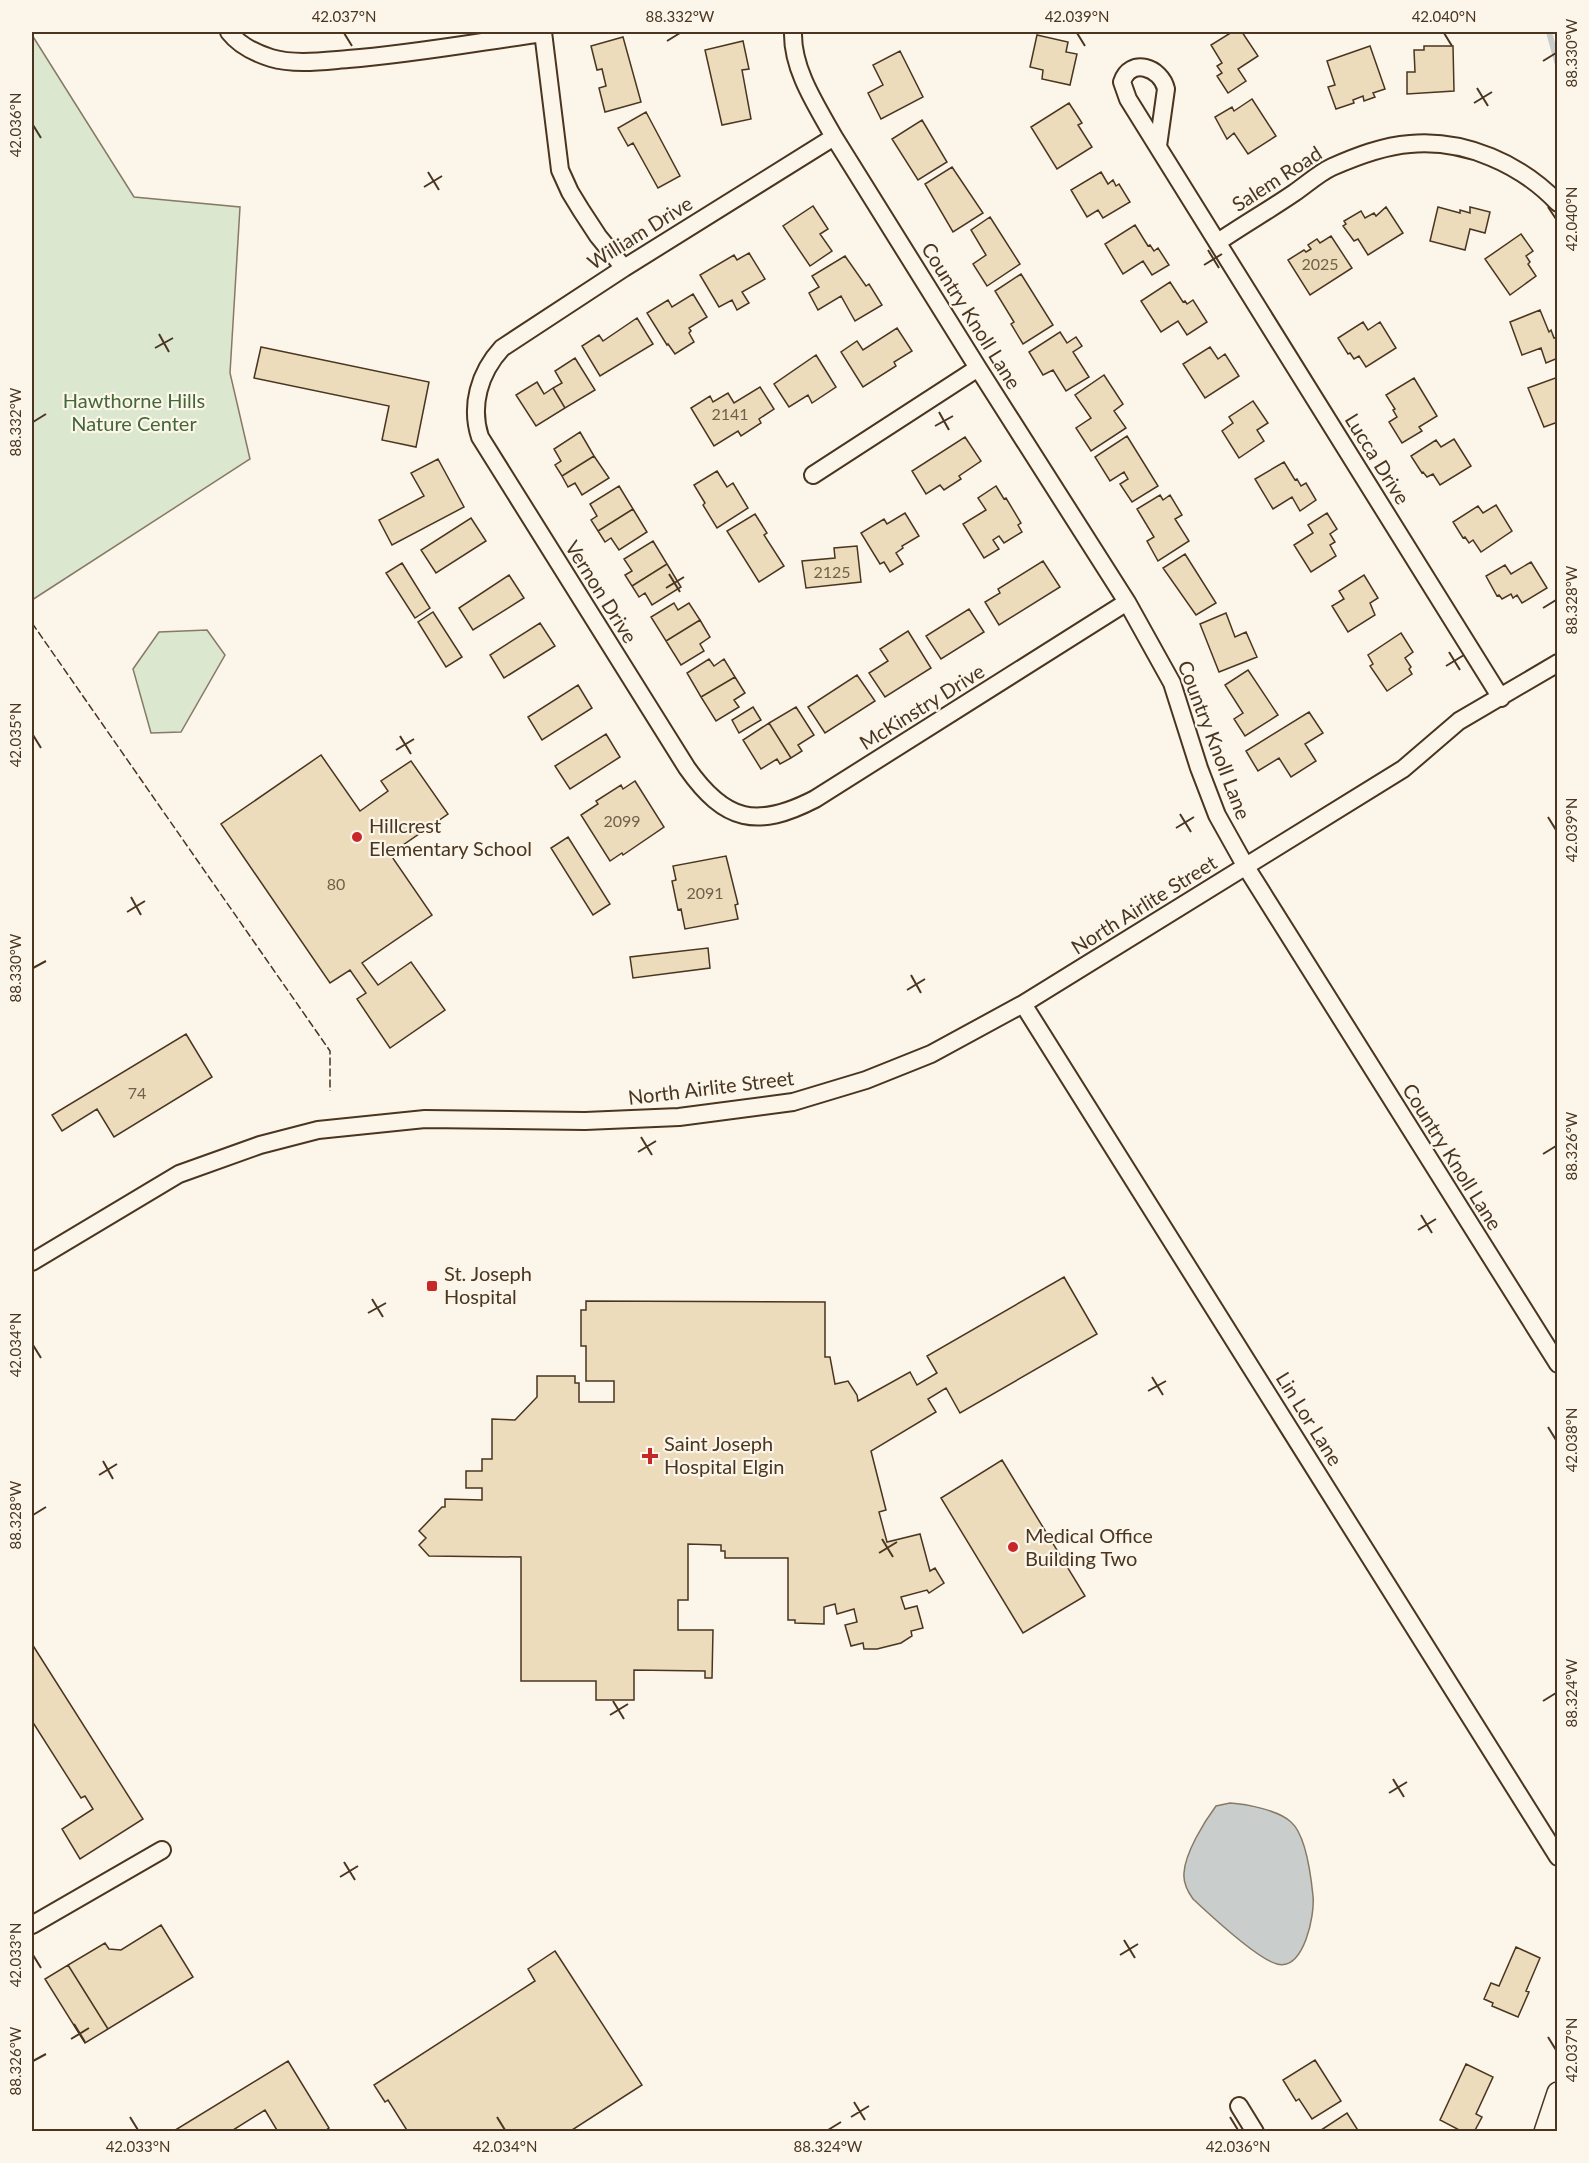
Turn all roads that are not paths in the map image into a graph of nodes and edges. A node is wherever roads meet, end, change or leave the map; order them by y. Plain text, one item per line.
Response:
1 (229, 32) edge
2 (543, 32) edge
3 (793, 32) edge
4 (834, 137) junction
5 (1158, 146) dead end
6 (1557, 203) edge
7 (1218, 242) junction
8 (624, 268) junction
9 (978, 368) junction
10 (483, 379) joint
11 (813, 475) dead end
12 (1127, 602) junction
13 (1557, 663) edge
14 (1501, 698) junction
15 (730, 810) joint
16 (1246, 867) junction
17 (1023, 1004) junction
18 (32, 1262) edge
19 (1557, 1364) edge
20 (162, 1850) dead end
21 (1557, 1857) edge
22 (32, 1925) edge
23 (1557, 2093) edge
24 (1239, 2106) dead end
25 (1255, 2132) edge
26 (1545, 2132) edge

1 - 2 street
2 - 8 street
3 - 4 street, Country Knoll Lane
4 - 8 street, William Drive
4 - 9 street, Country Knoll Lane
5 - 7 street, Lucca Drive
6 - 7 street, Salem Road
7 - 14 street, Lucca Drive
8 - 10 street, William Drive
9 - 11 street
9 - 12 street, Country Knoll Lane
10 - 15 street, Vernon Drive
12 - 15 street, McKinstry Drive
12 - 16 street, Country Knoll Lane
13 - 14 street, North Airlite Street
14 - 16 street, North Airlite Street
16 - 17 street, North Airlite Street
16 - 19 street, Country Knoll Lane
17 - 18 street, North Airlite Street
17 - 21 street, Lin Lor Lane
20 - 22 street
23 - 26 street
24 - 25 street

